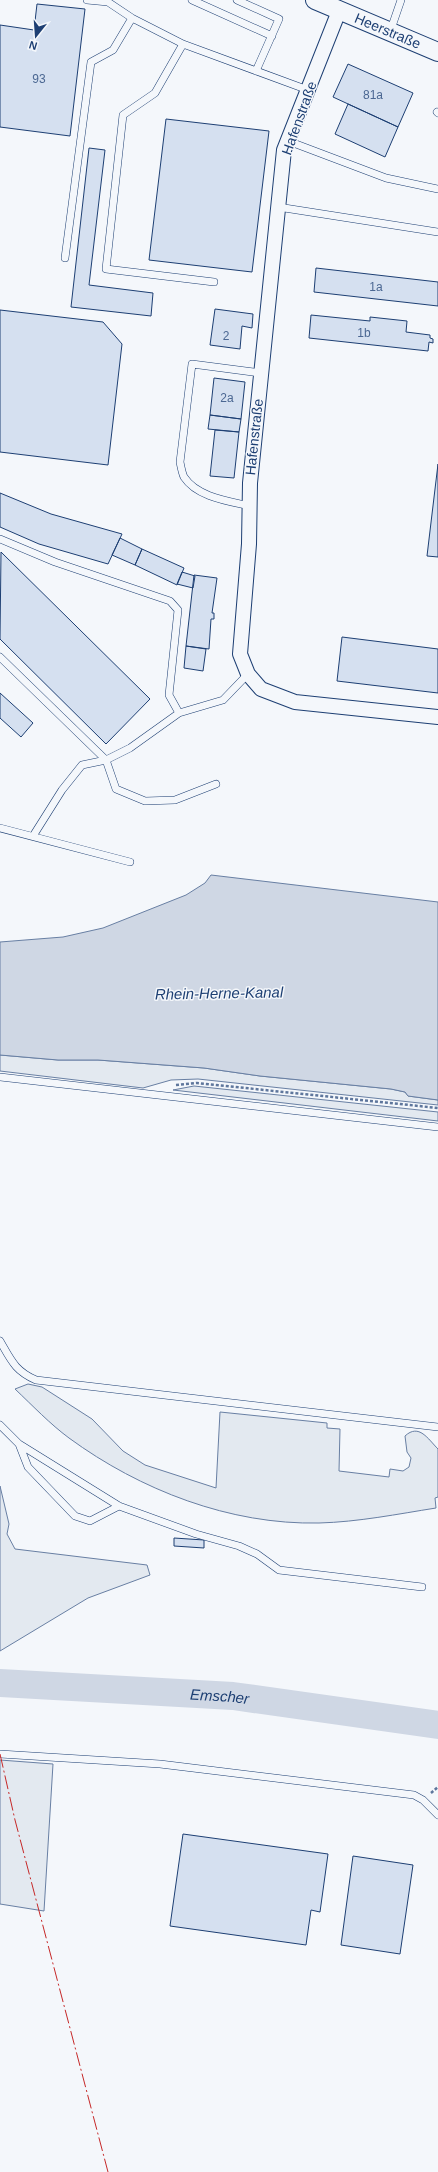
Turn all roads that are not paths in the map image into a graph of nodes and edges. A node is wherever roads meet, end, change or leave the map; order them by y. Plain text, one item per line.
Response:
1 (87, 0) edge
2 (192, 0) edge
3 (236, 0) edge
4 (315, 0) edge
5 (401, 0) edge
6 (340, 11) junction
7 (132, 18) junction
8 (390, 32) junction
9 (272, 36) junction
10 (183, 44) junction
11 (438, 52) edge
12 (256, 71) junction
13 (308, 90) junction
14 (288, 141) junction
15 (438, 189) edge
16 (278, 207) junction
17 (438, 232) edge
18 (65, 258) dead end
19 (214, 282) dead end
20 (261, 373) junction
21 (250, 506) junction
22 (0, 539) edge
23 (0, 657) edge
24 (248, 674) junction
25 (179, 713) junction
26 (438, 717) edge
27 (106, 760) junction
28 (216, 784) dead end
29 (0, 828) edge
30 (33, 836) junction
31 (130, 862) dead end
32 (0, 1077) edge
33 (438, 1127) edge
34 (0, 1341) edge
35 (0, 1425) edge
36 (438, 1427) edge
37 (18, 1444) junction
38 (118, 1506) junction
39 (422, 1587) dead end
40 (0, 1754) edge
41 (438, 1815) edge

1 - 7 lane
2 - 9 lane
3 - 9 lane
4 - 6 street, Heerstraße
5 - 8 lane
6 - 8 street, Heerstraße
6 - 13 street, Hafenstraße
7 - 10 lane
7 - 18 lane
8 - 11 street, Heerstraße
9 - 12 lane
10 - 12 lane
10 - 19 lane
12 - 13 lane
13 - 14 street, Hafenstraße
14 - 15 lane
14 - 16 street, Hafenstraße
16 - 17 lane
16 - 20 street, Hafenstraße
20 - 21 street, Hafenstraße
20 - 21 lane
21 - 24 street, Hafenstraße
22 - 25 lane
23 - 27 lane
24 - 25 lane
24 - 26 street, Hafenstraße
25 - 27 lane
27 - 28 lane
27 - 30 lane
29 - 30 lane
30 - 31 lane
32 - 33 lane
34 - 36 lane
35 - 37 lane
37 - 38 lane
37 - 38 lane
38 - 39 lane
40 - 41 lane

